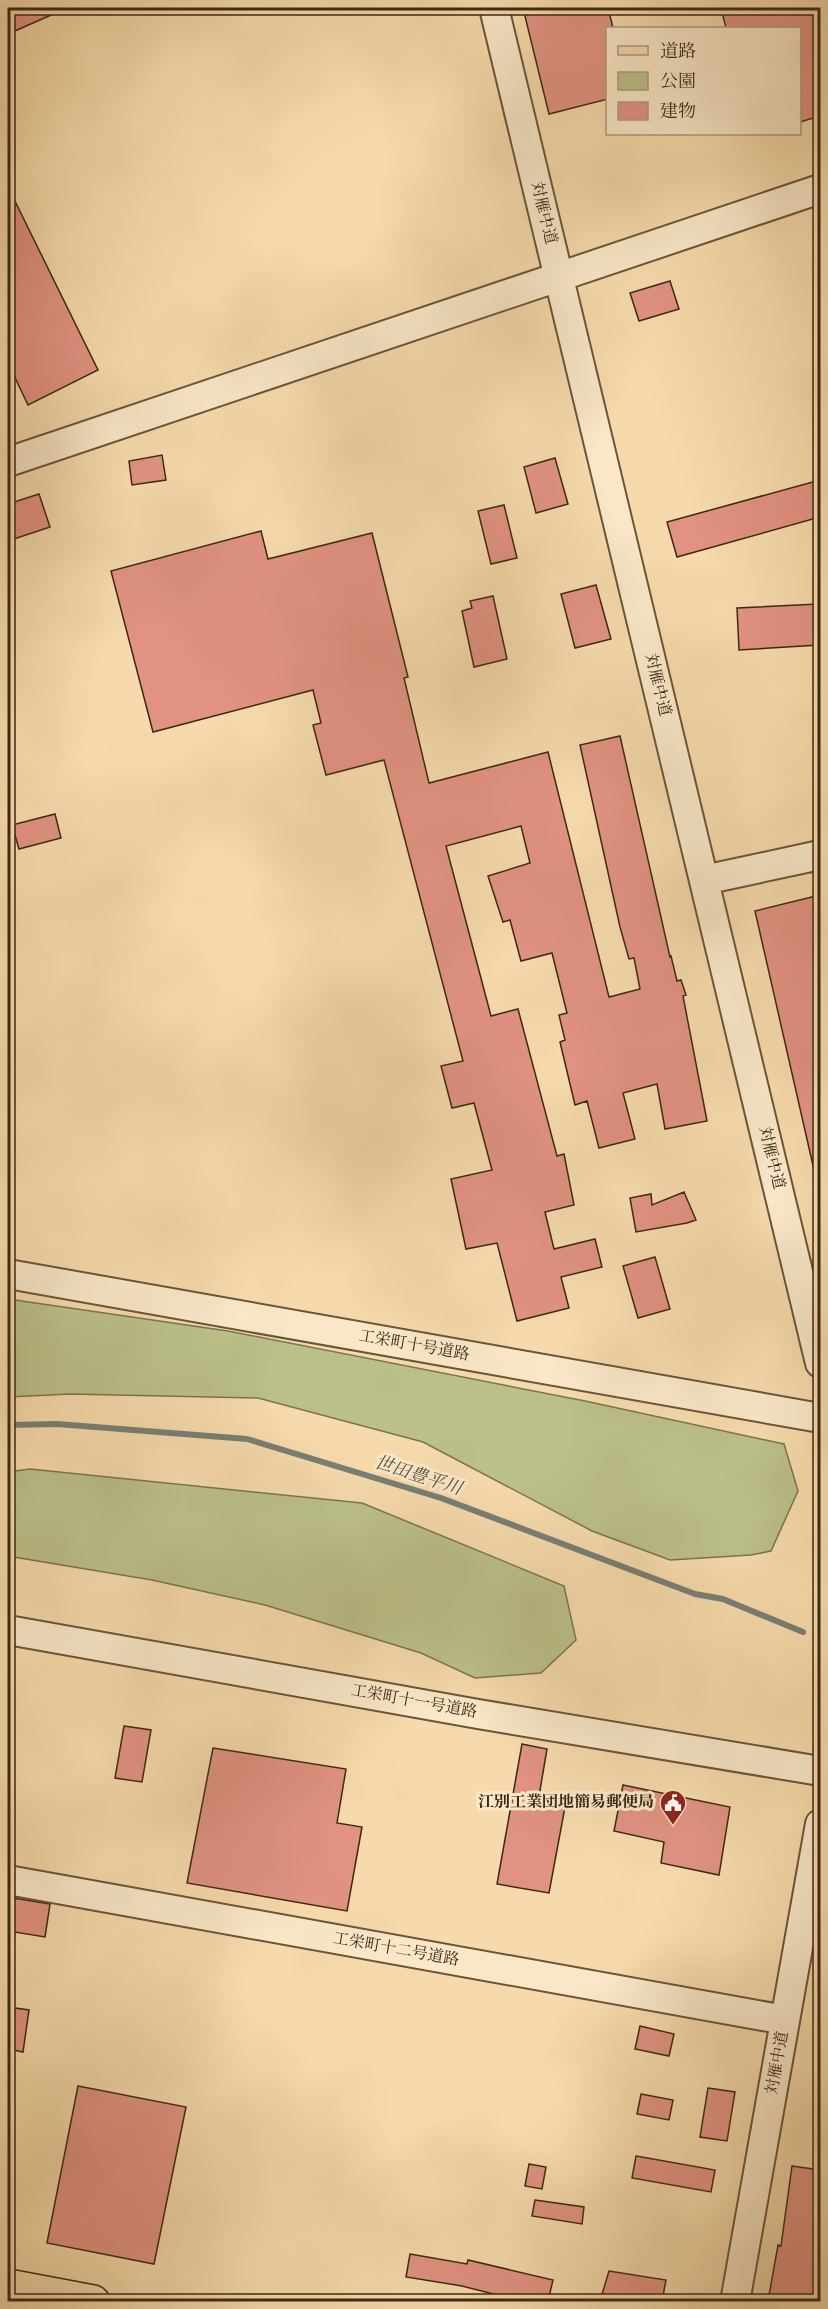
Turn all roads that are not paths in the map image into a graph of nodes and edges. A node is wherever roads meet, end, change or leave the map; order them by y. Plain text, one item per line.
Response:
1 (494, 8) edge
2 (820, 189) edge
3 (558, 276) junction
4 (8, 462) edge
5 (820, 855) edge
6 (704, 880) junction
7 (8, 1274) edge
8 (820, 1363) edge
9 (820, 1418) edge
10 (8, 1630) edge
11 (820, 1771) edge
12 (820, 1824) edge
13 (8, 1880) edge
14 (785, 2020) junction
15 (8, 2286) edge
16 (93, 2301) edge
17 (735, 2301) edge

1 - 3 street, 対雁中道
2 - 3 street
3 - 4 street
3 - 6 street, 対雁中道
5 - 6 street
6 - 8 street, 対雁中道
7 - 9 street, 工栄町十号道路
10 - 11 street, 工栄町十一号道路
12 - 14 street, 対雁中道
13 - 14 street, 工栄町十二号道路
14 - 17 street, 対雁中道
15 - 16 main road

